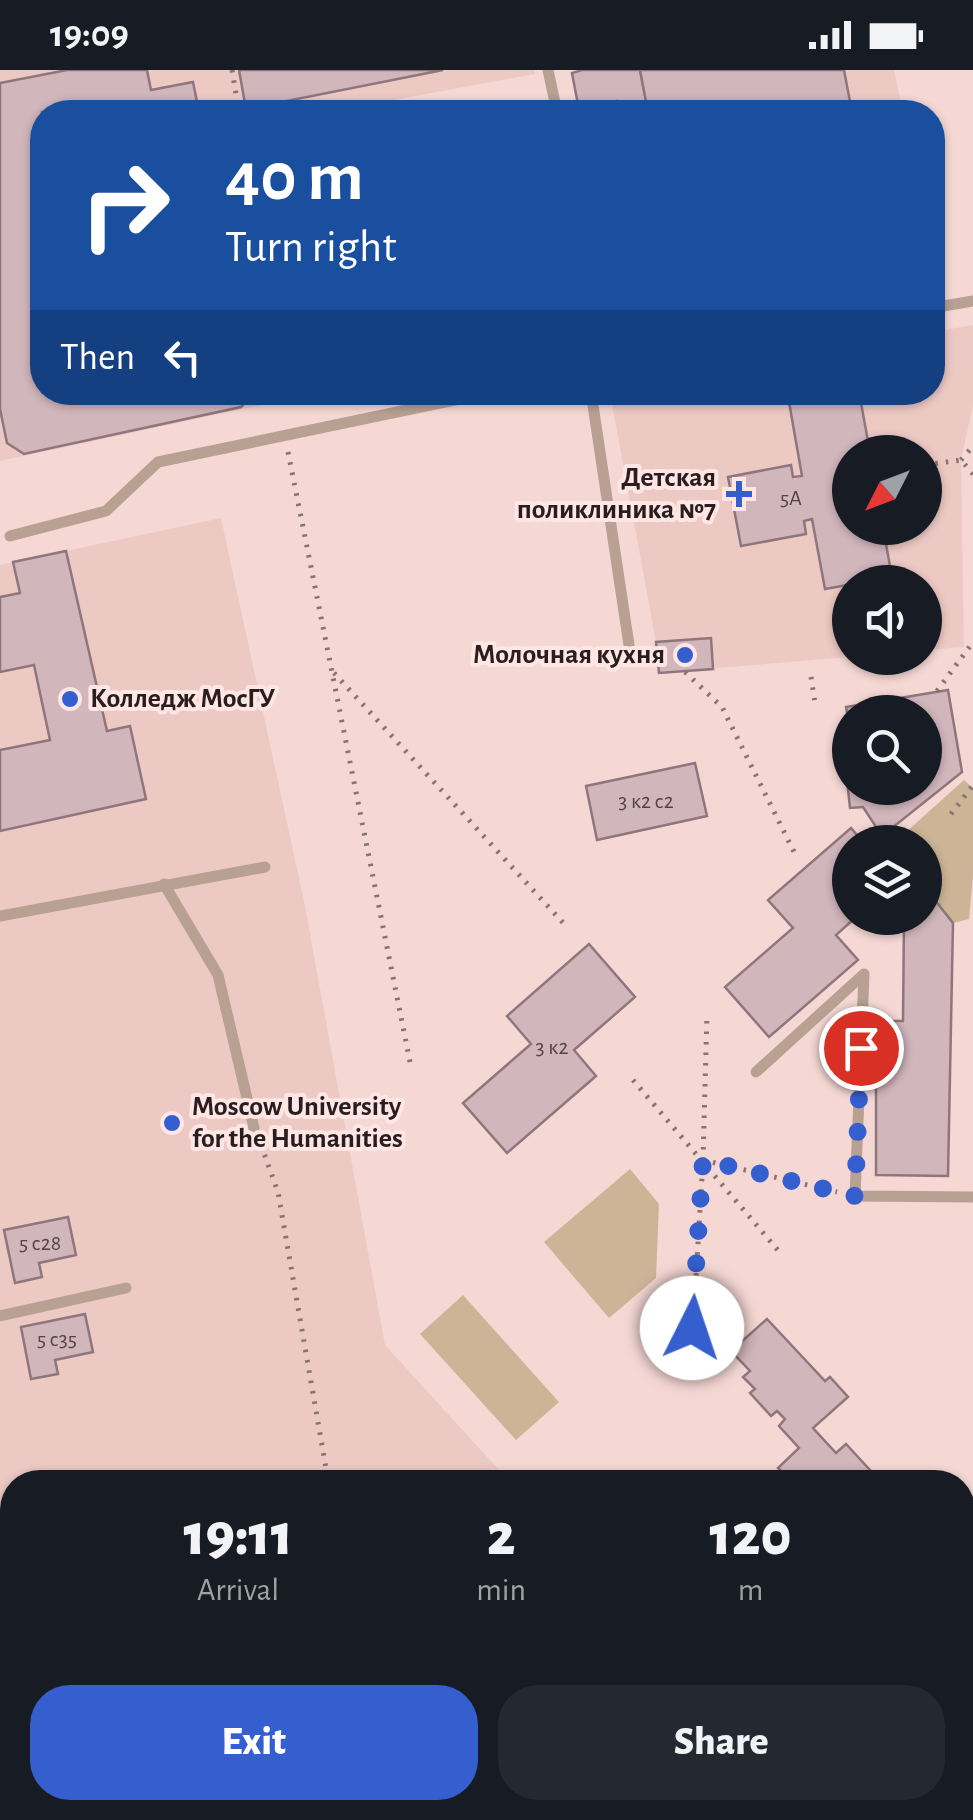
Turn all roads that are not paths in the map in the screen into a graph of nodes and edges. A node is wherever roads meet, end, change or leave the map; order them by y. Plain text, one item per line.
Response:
1 (548, 70) edge
2 (554, 100) edge
3 (973, 302) edge
4 (945, 306) edge
5 (432, 405) edge
6 (592, 405) edge
7 (10, 536) dead end
8 (629, 645) dead end
9 (264, 867) dead end
10 (164, 884) junction
11 (0, 916) edge
12 (756, 1072) dead end
13 (254, 1128) road end
14 (973, 1197) edge
15 (126, 1288) dead end
16 (0, 1316) edge

1 - 2 lane
3 - 4 lane
5 - 7 lane
6 - 8 lane
9 - 10 lane
10 - 11 lane
10 - 13 lane
12 - 14 lane
15 - 16 lane

